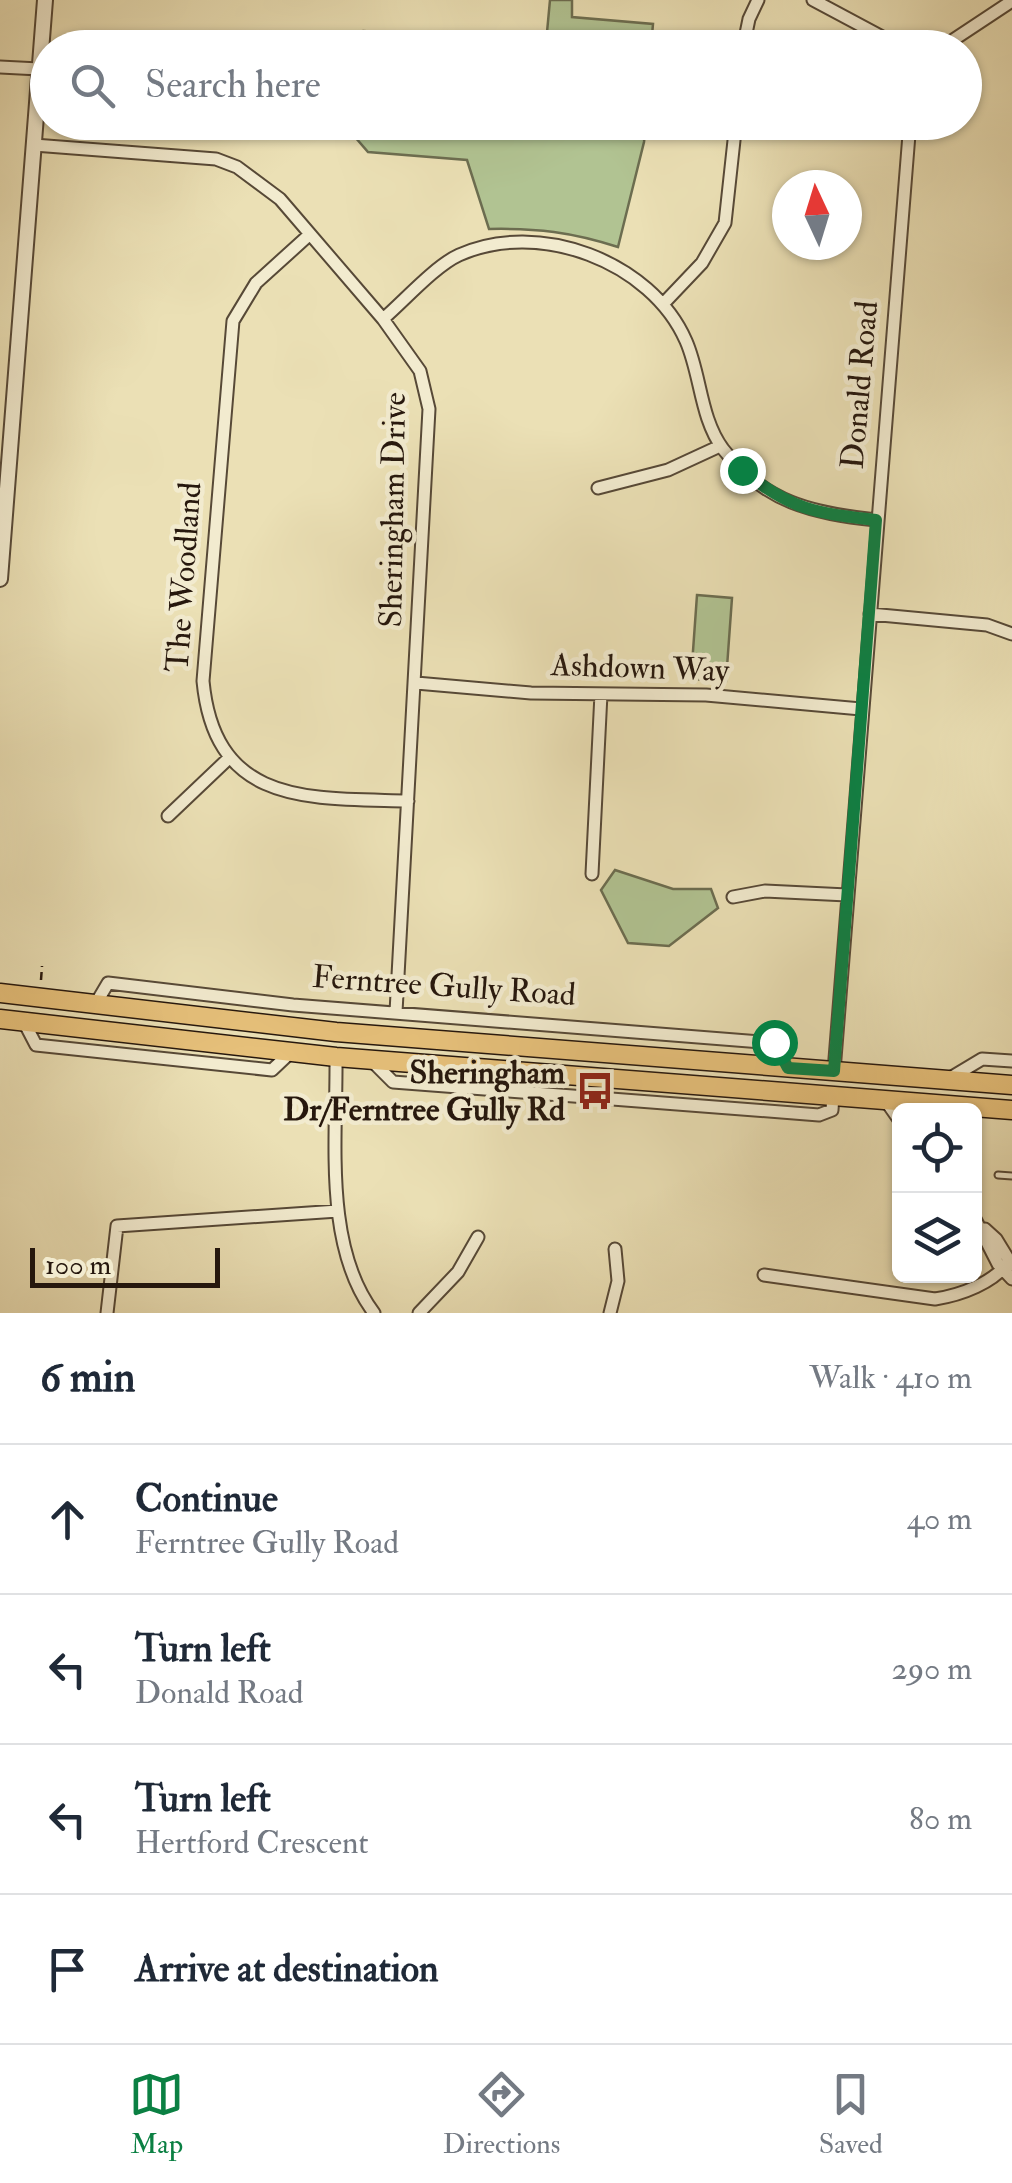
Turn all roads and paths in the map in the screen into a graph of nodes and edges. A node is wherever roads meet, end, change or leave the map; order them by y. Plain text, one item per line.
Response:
1 (44, 0) edge
2 (758, 0) edge
3 (1012, 0) edge
4 (822, 2) edge
5 (42, 30) edge
6 (747, 30) edge
7 (871, 30) edge
8 (968, 30) edge
9 (0, 67) edge
10 (30, 69) edge
11 (34, 140) edge
12 (734, 140) edge
13 (908, 140) edge
14 (34, 145) junction
15 (309, 235) junction
16 (664, 303) junction
17 (383, 319) junction
18 (720, 446) junction
19 (598, 488) dead end
20 (876, 520) junction
21 (0, 579) edge
22 (870, 614) junction
23 (1012, 634) edge
24 (416, 683) junction
25 (601, 694) junction
26 (861, 709) junction
27 (229, 758) junction
28 (408, 802) junction
29 (168, 816) dead end
30 (592, 874) dead end
31 (847, 896) junction
32 (733, 897) dead end
33 (42, 966) dead end
34 (41, 980) dead end
35 (0, 993) edge
36 (95, 1005) junction
37 (396, 1012) junction
38 (0, 1019) edge
39 (24, 1022) junction
40 (93, 1030) junction
41 (336, 1032) junction
42 (290, 1053) junction
43 (336, 1058) junction
44 (968, 1058) dead end
45 (982, 1059) junction
46 (371, 1060) junction
47 (1012, 1061) edge
48 (788, 1068) junction
49 (834, 1071) junction
50 (947, 1080) junction
51 (668, 1084) junction
52 (1012, 1085) edge
53 (833, 1096) junction
54 (886, 1101) junction
55 (903, 1103) edge
56 (666, 1104) junction
57 (892, 1109) edge
58 (982, 1109) edge
59 (1012, 1110) edge
60 (998, 1175) dead end
61 (1012, 1176) edge
62 (338, 1210) junction
63 (982, 1226) edge
64 (478, 1237) dead end
65 (614, 1249) dead end
66 (1007, 1268) edge
67 (764, 1276) dead end
68 (107, 1313) edge
69 (374, 1313) edge
70 (419, 1313) edge
71 (610, 1313) edge

1 - 5 street
2 - 6 street
3 - 8 street
4 - 7 street
9 - 10 street
11 - 14 street
12 - 16 street
13 - 20 street, Donald Road
14 - 15 street, Sheringham Drive
14 - 21 street
15 - 17 street, Sheringham Drive
15 - 27 street, The Woodland
16 - 17 street
16 - 18 street
17 - 24 street, Sheringham Drive
18 - 19 street
18 - 20 street
20 - 22 street, Donald Road
22 - 23 street
22 - 26 street, Donald Road
24 - 25 street, Ashdown Way
24 - 28 street, Sheringham Drive
25 - 26 street, Ashdown Way
25 - 30 street
26 - 31 street, Donald Road
27 - 28 street
27 - 29 street
28 - 37 street, Sheringham Drive
31 - 32 street
31 - 49 street, Donald Road
33 - 34 path
35 - 36 main road, Ferntree Gully Road
36 - 37 street, Ferntree Gully Road
36 - 40 main road
36 - 41 main road, Ferntree Gully Road
37 - 48 street, Ferntree Gully Road
38 - 39 main road
39 - 40 main road
39 - 42 street
40 - 42 main road
41 - 43 main road
41 - 48 main road, Ferntree Gully Road
42 - 43 main road
43 - 46 main road
43 - 62 street
44 - 45 street
45 - 47 street
45 - 50 street
46 - 51 main road
46 - 56 street
48 - 49 main road, Ferntree Gully Road
49 - 50 main road, Ferntree Gully Road
49 - 53 main road
50 - 52 main road, Ferntree Gully Road
51 - 53 main road
51 - 56 street
53 - 54 main road
53 - 56 street
54 - 55 main road
54 - 57 street
58 - 59 main road
60 - 61 lane
62 - 68 street
62 - 69 street
63 - 66 street
64 - 70 street
65 - 71 street
66 - 67 street

